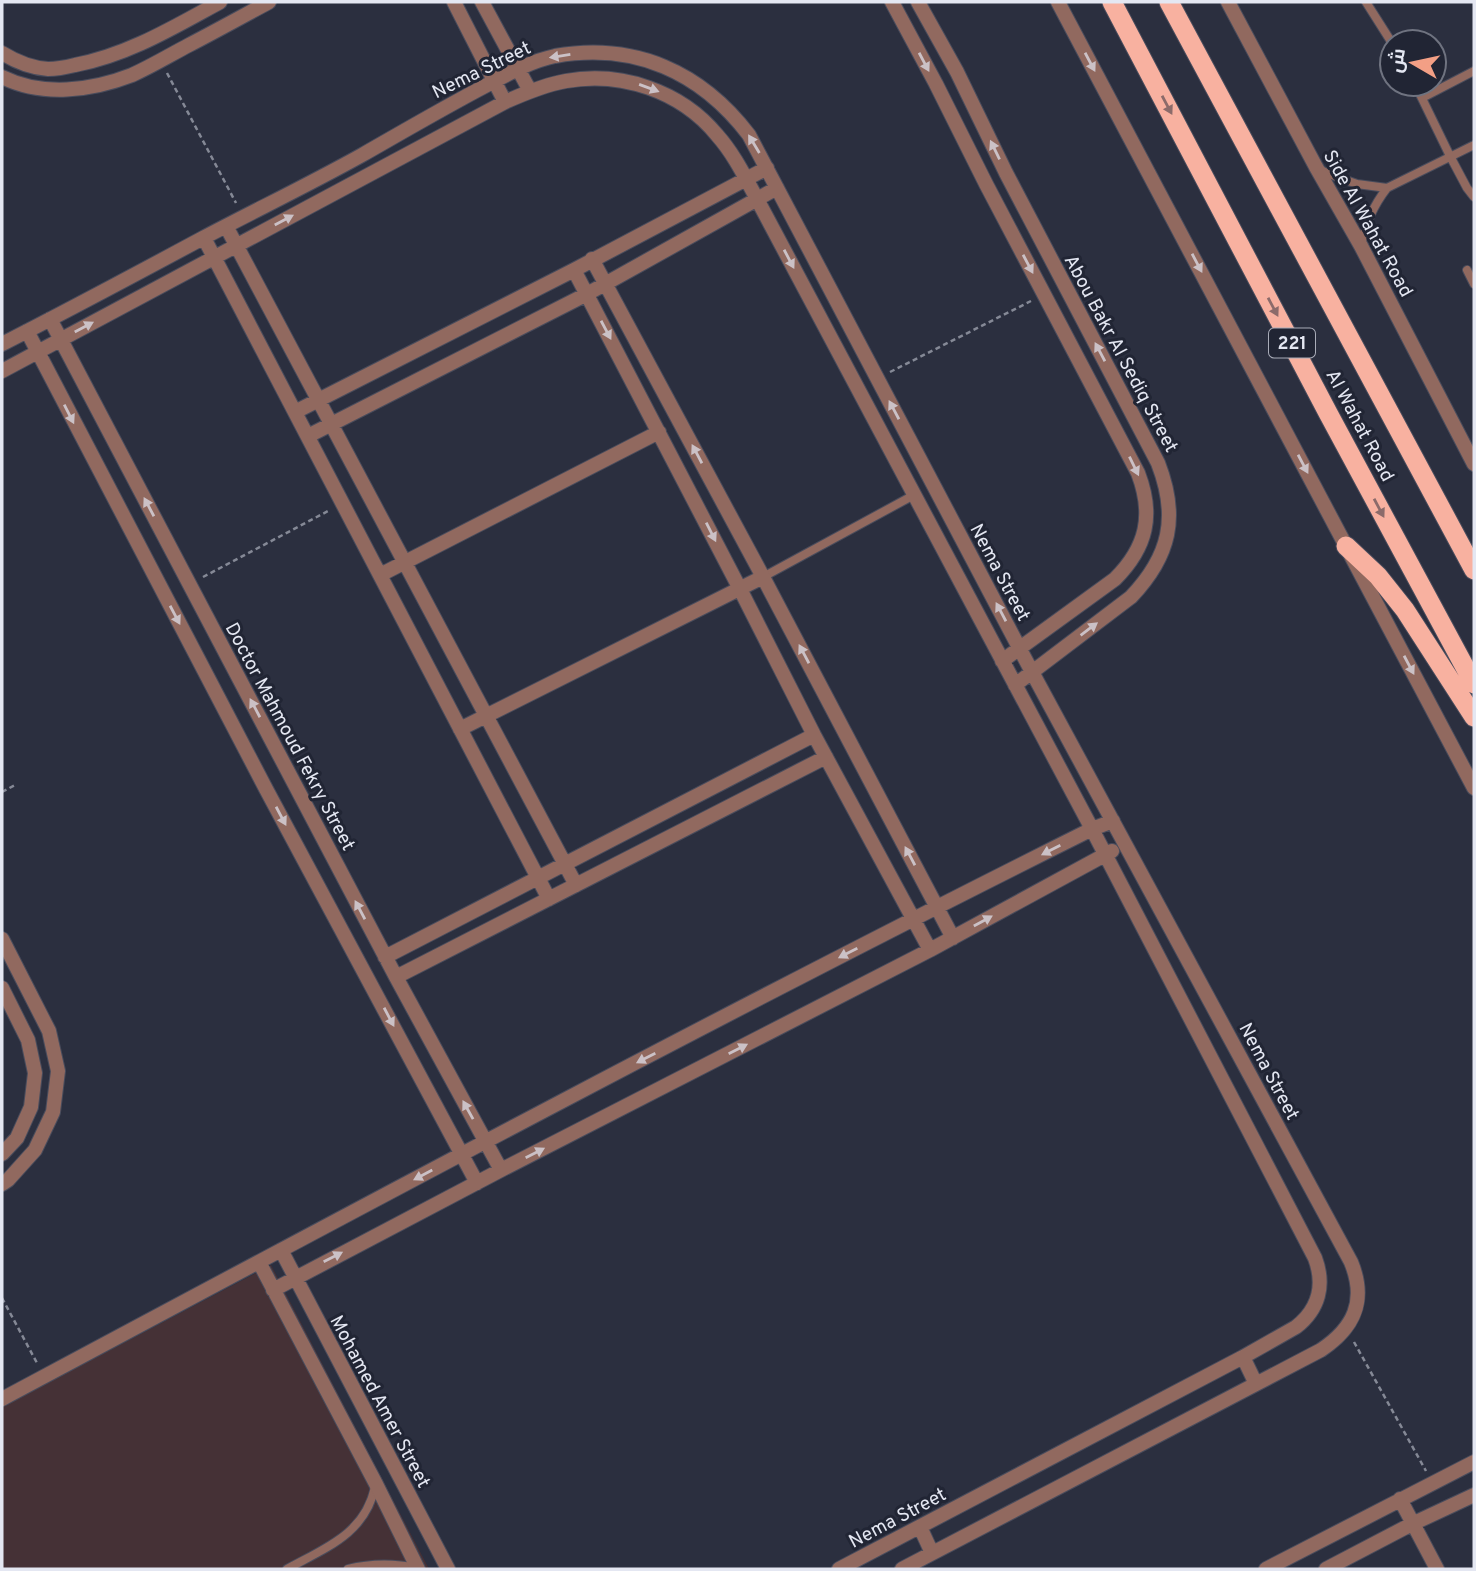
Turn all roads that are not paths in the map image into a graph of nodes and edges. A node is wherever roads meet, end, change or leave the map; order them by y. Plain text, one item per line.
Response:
1 (220, 2) edge
2 (269, 2) edge
3 (454, 2) edge
4 (482, 2) edge
5 (892, 2) edge
6 (918, 2) edge
7 (1058, 2) edge
8 (1112, 2) edge
9 (1169, 2) edge
10 (1228, 2) edge
11 (1366, 2) edge
12 (1382, 28) edge
13 (2, 53) edge
14 (518, 69) junction
15 (1474, 71) edge
16 (2, 76) edge
17 (494, 82) junction
18 (1448, 84) edge
19 (530, 91) junction
20 (1422, 98) edge
21 (505, 102) junction
22 (1474, 145) edge
23 (1450, 156) junction
24 (1316, 167) junction
25 (767, 168) junction
26 (746, 179) junction
27 (777, 188) junction
28 (1387, 188) junction
29 (1474, 197) edge
30 (757, 199) junction
31 (226, 226) junction
32 (204, 238) junction
33 (236, 246) junction
34 (1361, 246) junction
35 (215, 257) junction
36 (592, 259) junction
37 (574, 270) junction
38 (1467, 270) dead end
39 (605, 284) junction
40 (1474, 284) edge
41 (587, 294) junction
42 (50, 319) junction
43 (27, 331) junction
44 (61, 339) junction
45 (2, 344) edge
46 (37, 352) junction
47 (2, 371) edge
48 (317, 400) junction
49 (295, 412) junction
50 (330, 424) junction
51 (659, 432) junction
52 (308, 436) junction
53 (1474, 464) edge
54 (914, 495) junction
55 (1346, 546) junction
56 (403, 563) junction
57 (1474, 570) edge
58 (380, 575) junction
59 (763, 577) junction
60 (740, 589) junction
61 (1020, 648) junction
62 (1002, 661) junction
63 (1032, 672) junction
64 (1474, 684) edge
65 (1015, 685) junction
66 (485, 715) junction
67 (1474, 717) edge
68 (460, 729) junction
69 (814, 735) junction
70 (826, 757) junction
71 (289, 774) junction
72 (1474, 788) edge
73 (266, 789) junction
74 (1113, 821) junction
75 (1092, 829) junction
76 (1125, 844) junction
77 (1105, 854) junction
78 (565, 865) junction
79 (538, 878) junction
80 (576, 886) junction
81 (548, 899) junction
82 (936, 907) junction
83 (913, 919) junction
84 (953, 938) junction
85 (2, 939) edge
86 (930, 950) junction
87 (385, 957) junction
88 (396, 977) junction
89 (2, 988) edge
90 (486, 1142) junction
91 (2, 1154) edge
92 (462, 1154) junction
93 (501, 1170) junction
94 (477, 1183) junction
95 (2, 1184) edge
96 (281, 1250) junction
97 (259, 1262) junction
98 (295, 1277) junction
99 (273, 1290) junction
100 (1243, 1357) junction
101 (1256, 1384) junction
102 (2, 1399) edge
103 (1474, 1462) edge
104 (376, 1484) junction
105 (1474, 1494) edge
106 (1400, 1499) junction
107 (1412, 1524) junction
108 (920, 1527) junction
109 (932, 1553) junction
110 (417, 1568) edge
111 (287, 1569) edge
112 (348, 1569) edge
113 (448, 1569) edge
114 (839, 1569) edge
115 (902, 1569) edge
116 (1266, 1569) edge
117 (1326, 1569) edge
118 (1437, 1569) edge

1 - 13 street
2 - 16 street
3 - 17 street
4 - 14 street
5 -> 61 street
63 -> 6 street, Abou Bakr Al Sediq Street
7 -> 55 street
8 -> 64 highway, Al Wahat Road / 221
9 - 57 highway, Al Wahat Road / 221
10 - 24 street, Side Al Wahat Road
11 - 12 lane
14 - 17 street, Nema Street
14 - 19 street
25 -> 14 street, Nema Street
15 - 18 lane
17 - 21 street
17 - 31 street, Nema Street
19 - 21 street, Nema Street
19 -> 26 street, Nema Street
20 - 23 lane
33 -> 21 street, Nema Street
22 - 23 lane
23 - 28 lane
23 - 29 lane
24 - 28 lane
24 - 34 street, Side Al Wahat Road
25 - 26 street
25 - 27 street, Nema Street
26 - 30 street, Nema Street
26 - 36 street
27 - 30 street
61 -> 27 street, Nema Street
28 - 34 lane
30 - 39 street
30 -> 54 street, Nema Street
31 - 32 street, Nema Street
31 - 33 street
32 - 35 street
32 - 42 street, Nema Street
33 - 35 street, Nema Street
33 - 48 street
34 - 53 street, Side Al Wahat Road
44 -> 35 street, Nema Street
35 - 49 street
36 - 37 street
36 - 39 street
37 - 41 street
37 - 48 street
38 - 40 lane
39 - 41 street
59 -> 39 street
41 - 50 street
41 -> 51 street
42 - 43 street, Nema Street
42 - 44 street, Doctor Mahmoud Fekry Street
43 - 45 street, Nema Street
43 - 46 street
44 - 46 street, Nema Street
71 -> 44 street, Doctor Mahmoud Fekry Street
46 - 47 street, Nema Street
46 -> 73 street
48 - 49 street
48 - 50 street
49 - 52 street
50 - 52 street
50 - 56 street
51 - 56 street
51 -> 60 street
52 - 58 street
54 - 59 lane
54 - 62 street, Nema Street
55 - 67 highway
55 -> 72 street
56 - 58 street
56 - 66 street
58 - 68 street
59 - 60 street
82 -> 59 street
60 - 66 street
60 - 69 street
61 - 62 street
61 - 63 street, Nema Street
62 - 65 street, Nema Street
63 - 65 street, Abou Bakr Al Sediq Street
63 - 74 street, Nema Street
65 - 75 street, Nema Street
66 - 68 street
66 - 78 street
68 - 79 street
69 - 70 street
69 - 78 street
70 - 80 street
70 - 83 street
71 - 73 street
87 -> 71 street, Doctor Mahmoud Fekry Street
73 -> 92 street
74 - 75 street
74 - 76 street, Nema Street
75 - 77 street, Nema Street
75 -> 82 street
76 - 77 street
76 - 101 street, Nema Street
84 -> 77 street
77 - 100 street, Nema Street
78 - 79 street
78 - 80 street
79 - 81 street
79 - 87 street
80 - 81 street
81 - 88 street
82 - 83 street
82 - 84 street
83 - 86 street
83 -> 90 street
84 - 86 street
85 - 95 street
93 -> 86 street
87 - 88 street, Doctor Mahmoud Fekry Street
90 -> 88 street, Doctor Mahmoud Fekry Street
89 - 91 street
90 - 92 street
90 - 93 street, Doctor Mahmoud Fekry Street
92 - 94 street
92 -> 96 street
93 - 94 street
98 -> 94 street
96 - 97 street
96 - 98 street, Mohamed Amer Street
97 - 99 street
97 - 102 street
98 - 99 street
98 - 113 street, Mohamed Amer Street
99 - 104 street
100 - 101 street
100 - 108 street, Nema Street
101 - 109 street
103 - 106 street
104 - 110 street
104 - 111 lane
105 - 107 street
106 - 107 street
106 - 116 street
107 - 117 street
107 - 118 street
108 - 109 street
108 - 114 street, Nema Street
109 - 115 street
110 - 112 lane

